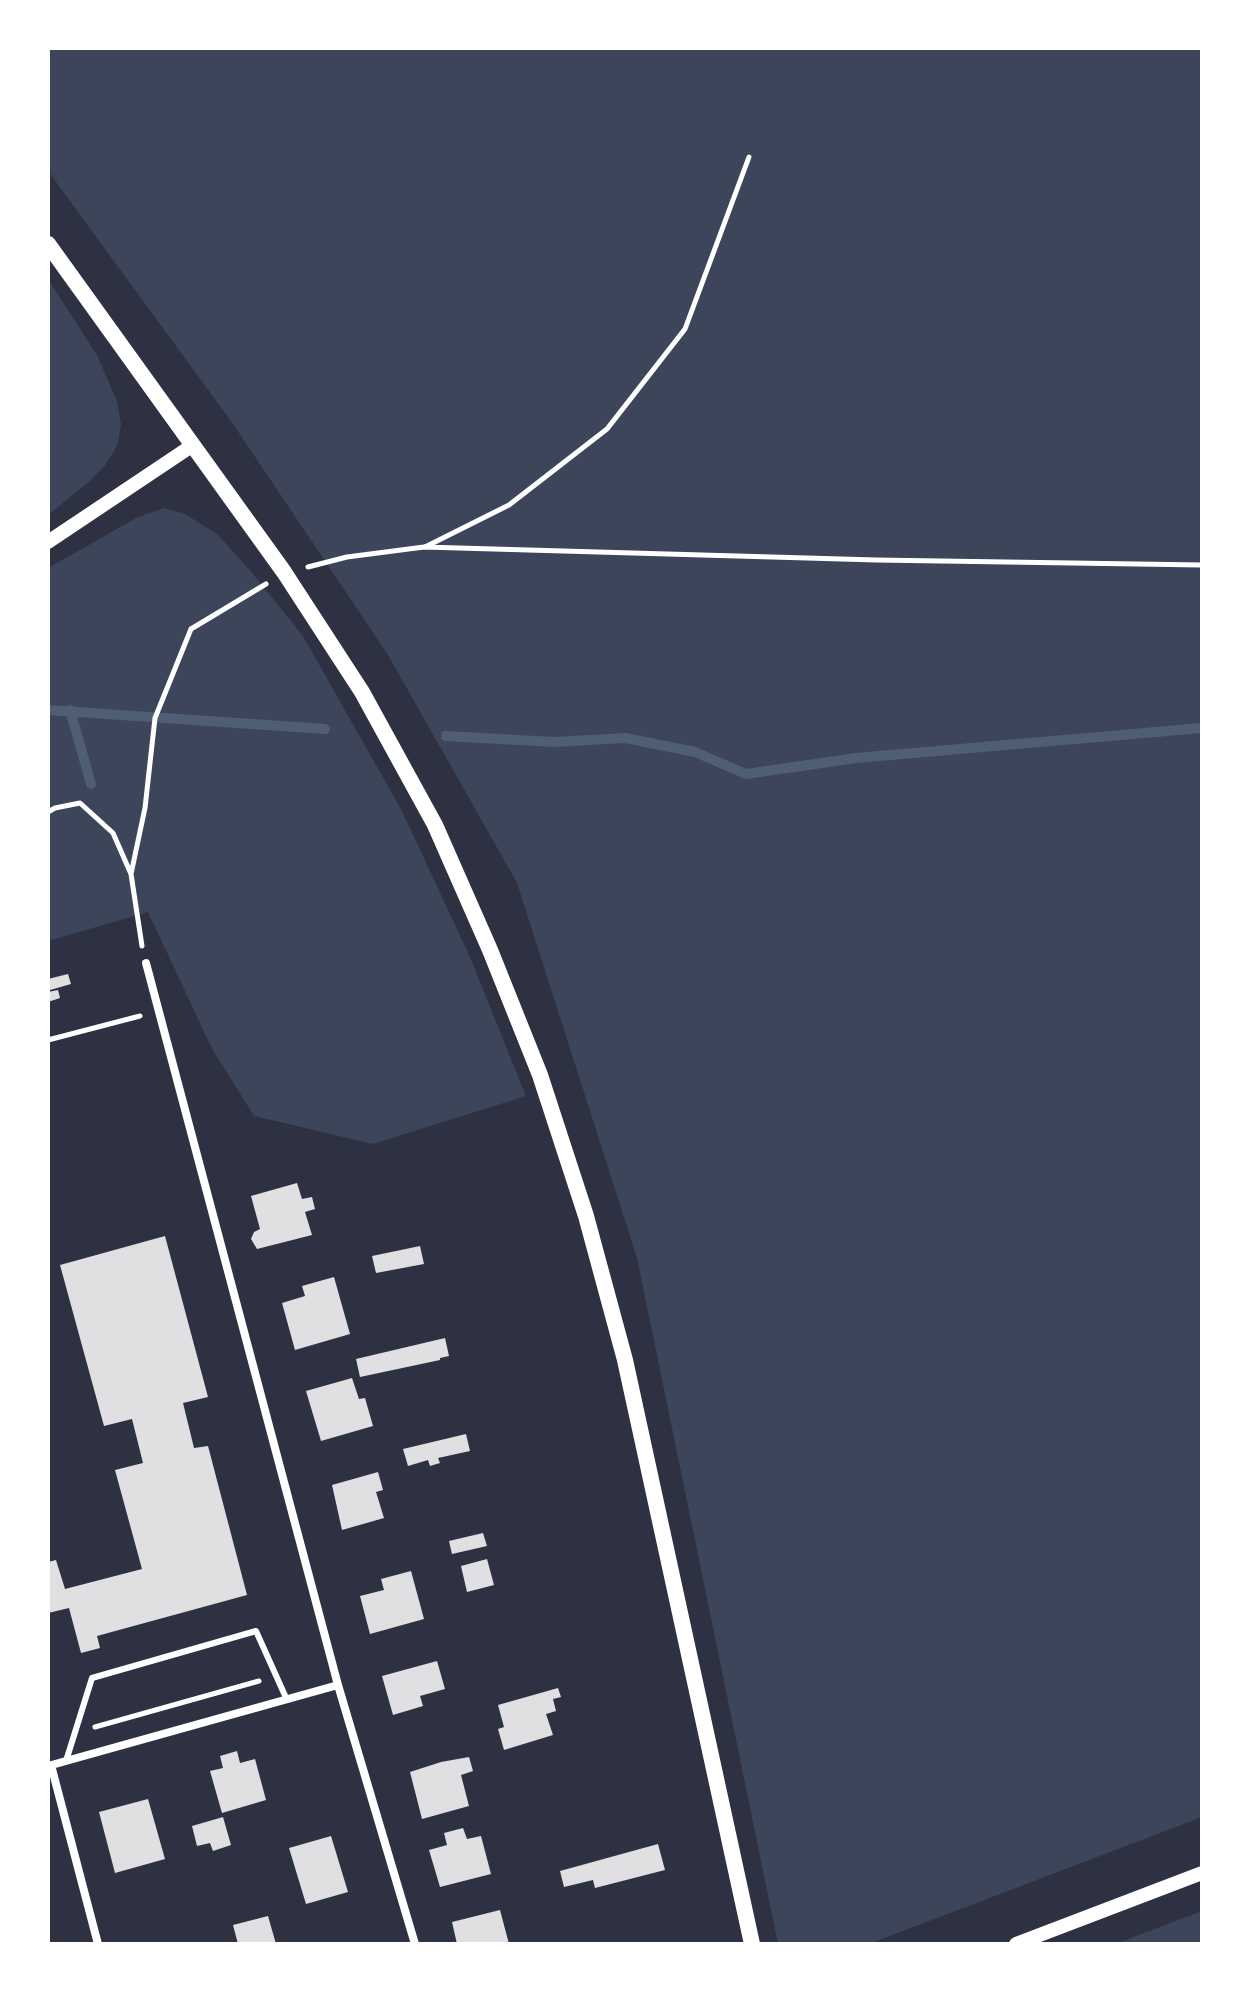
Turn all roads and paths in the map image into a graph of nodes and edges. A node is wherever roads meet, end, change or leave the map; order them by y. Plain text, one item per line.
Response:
1 (749, 157) dead end
2 (48, 244) edge
3 (193, 445) junction
4 (48, 542) edge
5 (424, 547) junction
6 (1202, 565) edge
7 (284, 572) junction
8 (48, 812) edge
9 (131, 874) junction
10 (146, 963) joint
11 (158, 1011) junction
12 (48, 1040) edge
13 (277, 1676) junction
14 (338, 1685) junction
15 (287, 1700) junction
16 (72, 1734) junction
17 (66, 1761) junction
18 (50, 1766) edge
19 (1202, 1873) edge
20 (98, 1944) edge
21 (415, 1944) edge
22 (752, 1944) edge
23 (1016, 1944) edge

1 - 5 path
2 - 3 main road
3 - 4 street
3 - 7 main road
5 - 6 path
5 - 7 path
7 - 9 path
7 - 22 main road
8 - 9 path
9 - 10 path
10 - 11 street
11 - 12 path
11 - 14 street
13 - 15 lane
13 - 16 path
13 - 16 lane
14 - 15 street
14 - 21 street
15 - 17 street
16 - 17 lane
17 - 18 street
18 - 20 street
19 - 23 street

